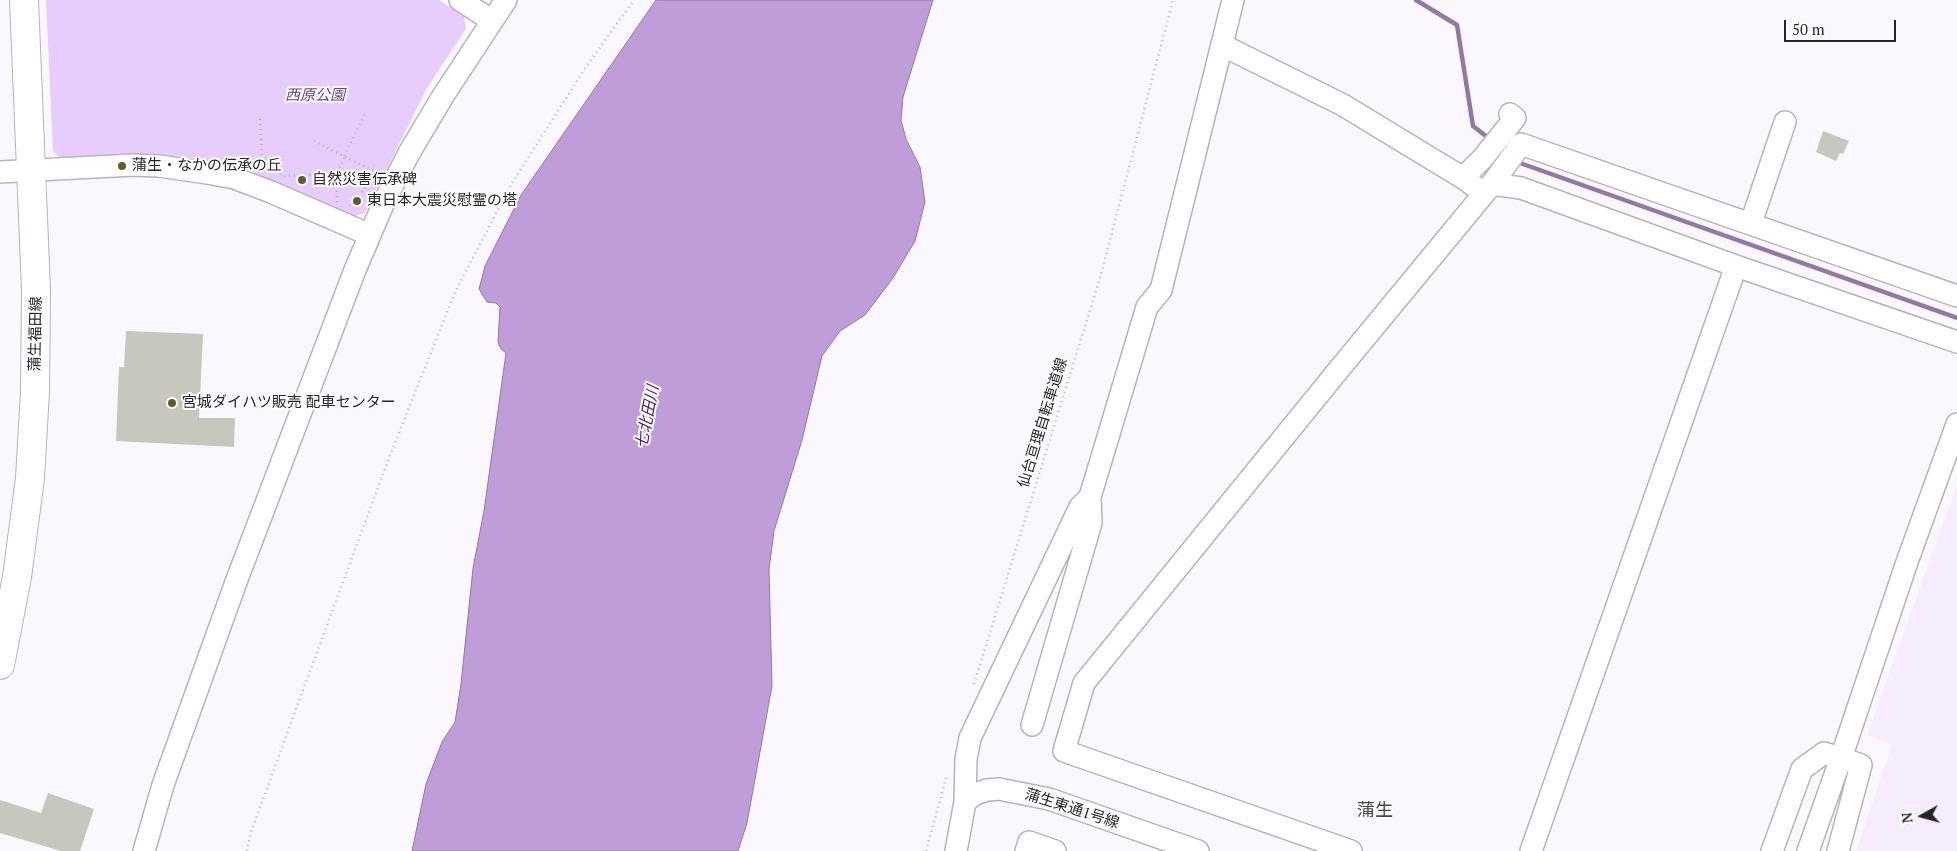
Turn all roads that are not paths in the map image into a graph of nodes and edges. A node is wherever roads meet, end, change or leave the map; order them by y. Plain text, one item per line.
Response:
1 (24, 0) edge
2 (460, 0) edge
3 (506, 0) edge
4 (1233, 0) edge
5 (491, 20) junction
6 (1222, 45) junction
7 (1508, 121) dead end
8 (1785, 122) dead end
9 (32, 170) junction
10 (0, 172) edge
11 (1481, 183) junction
12 (1751, 224) junction
13 (370, 235) junction
14 (1736, 266) junction
15 (1957, 296) edge
16 (1957, 342) edge
17 (1957, 424) edge
18 (1090, 496) junction
19 (1, 654) edge
20 (1032, 726) dead end
21 (1841, 758) junction
22 (966, 802) junction
23 (144, 851) edge
24 (956, 851) edge
25 (1026, 851) edge
26 (1055, 851) edge
27 (1198, 851) edge
28 (1351, 851) edge
29 (1532, 851) edge
30 (1772, 851) edge
31 (1808, 851) edge
32 (1838, 851) edge

1 - 9 main road, 蒲生福田線
2 - 5 street
3 - 5 street
4 - 6 street
5 - 13 street
6 - 11 street
6 - 18 street
7 - 11 street
8 - 12 street
9 - 10 street
9 - 13 street
9 - 19 main road, 蒲生福田線
11 - 12 street
11 - 14 street
11 - 28 street
12 - 15 street
13 - 23 street
14 - 16 street
14 - 29 street
17 - 21 street
18 - 20 street
18 - 22 street
21 - 30 street
21 - 31 street
21 - 32 street
22 - 24 street
22 - 27 street, 蒲生東通1号線
25 - 26 street

